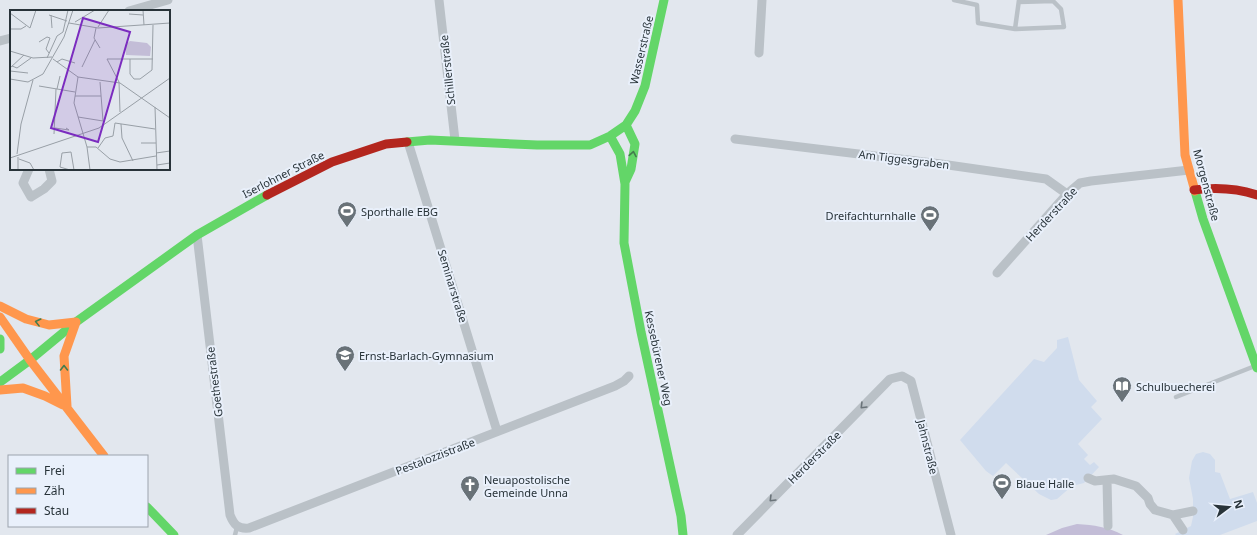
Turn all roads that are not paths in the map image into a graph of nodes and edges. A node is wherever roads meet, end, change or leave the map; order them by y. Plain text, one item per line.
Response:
1 (168, 0) edge
2 (439, 0) edge
3 (664, 0) edge
4 (762, 0) edge
5 (954, 0) edge
6 (1178, 0) edge
7 (1019, 1) edge
8 (977, 2) edge
9 (133, 10) edge
10 (1015, 29) junction
11 (10, 38) edge
12 (0, 41) edge
13 (759, 53) dead end
14 (626, 125) junction
15 (610, 136) junction
16 (735, 139) dead end
17 (455, 140) junction
18 (408, 142) junction
19 (29, 170) edge
20 (49, 170) edge
21 (1189, 170) junction
22 (624, 184) junction
23 (1194, 190) junction
24 (1067, 194) junction
25 (1257, 195) edge
26 (197, 236) junction
27 (997, 273) dead end
28 (0, 306) edge
29 (0, 317) edge
30 (76, 322) junction
31 (0, 339) edge
32 (0, 349) edge
33 (30, 360) junction
34 (1257, 367) edge
35 (630, 376) dead end
36 (890, 379) joint
37 (0, 382) edge
38 (0, 390) edge
39 (1176, 396) dead end
40 (67, 407) junction
41 (497, 431) junction
42 (103, 455) edge
43 (1088, 478) dead end
44 (1107, 480) junction
45 (148, 508) edge
46 (1193, 511) dead end
47 (1173, 515) junction
48 (1108, 526) dead end
49 (1183, 530) dead end
50 (236, 531) edge
51 (174, 535) edge
52 (683, 535) edge
53 (737, 535) edge
54 (951, 535) edge

1 - 9 street
2 - 17 street, Schillerstraße
3 - 14 main road, Wasserstraße
4 - 13 street
5 - 8 lane
6 - 21 main road, Morgenstraße
7 - 10 lane
7 - 10 lane
8 - 10 lane
11 - 12 street
14 - 15 main road, Iserlohner Straße
22 -> 14 main road, Kessebürener Weg
15 - 17 main road, Iserlohner Straße
15 - 22 main road, Kessebürener Weg
16 - 24 street, Am Tiggesgraben
17 - 18 main road, Iserlohner Straße
18 - 26 main road, Iserlohner Straße
18 - 41 street, Seminarstraße
19 - 20 street
21 - 23 main road, Morgenstraße
21 - 24 street, Herderstraße
22 - 52 main road, Kessebürener Weg
23 - 25 main road
23 - 34 main road, Morgenstraße
24 - 27 street, Herderstraße
26 - 30 main road, Iserlohner Straße
26 - 50 street, Goethestraße
30 -> 28 main road
29 - 33 main road
30 - 33 main road, Iserlohner Straße
40 -> 30 main road
31 - 32 main road
33 - 37 main road, Iserlohner Straße
33 - 40 main road
34 - 39 lane
35 - 41 street, Pestalozzistraße
36 -> 53 street, Herderstraße
36 - 54 street, Jahnstraße
38 - 40 main road
40 - 42 main road
41 - 50 street, Pestalozzistraße
43 - 44 street
44 - 47 street
44 - 48 street
45 - 51 main road
46 - 47 street
47 - 49 street

